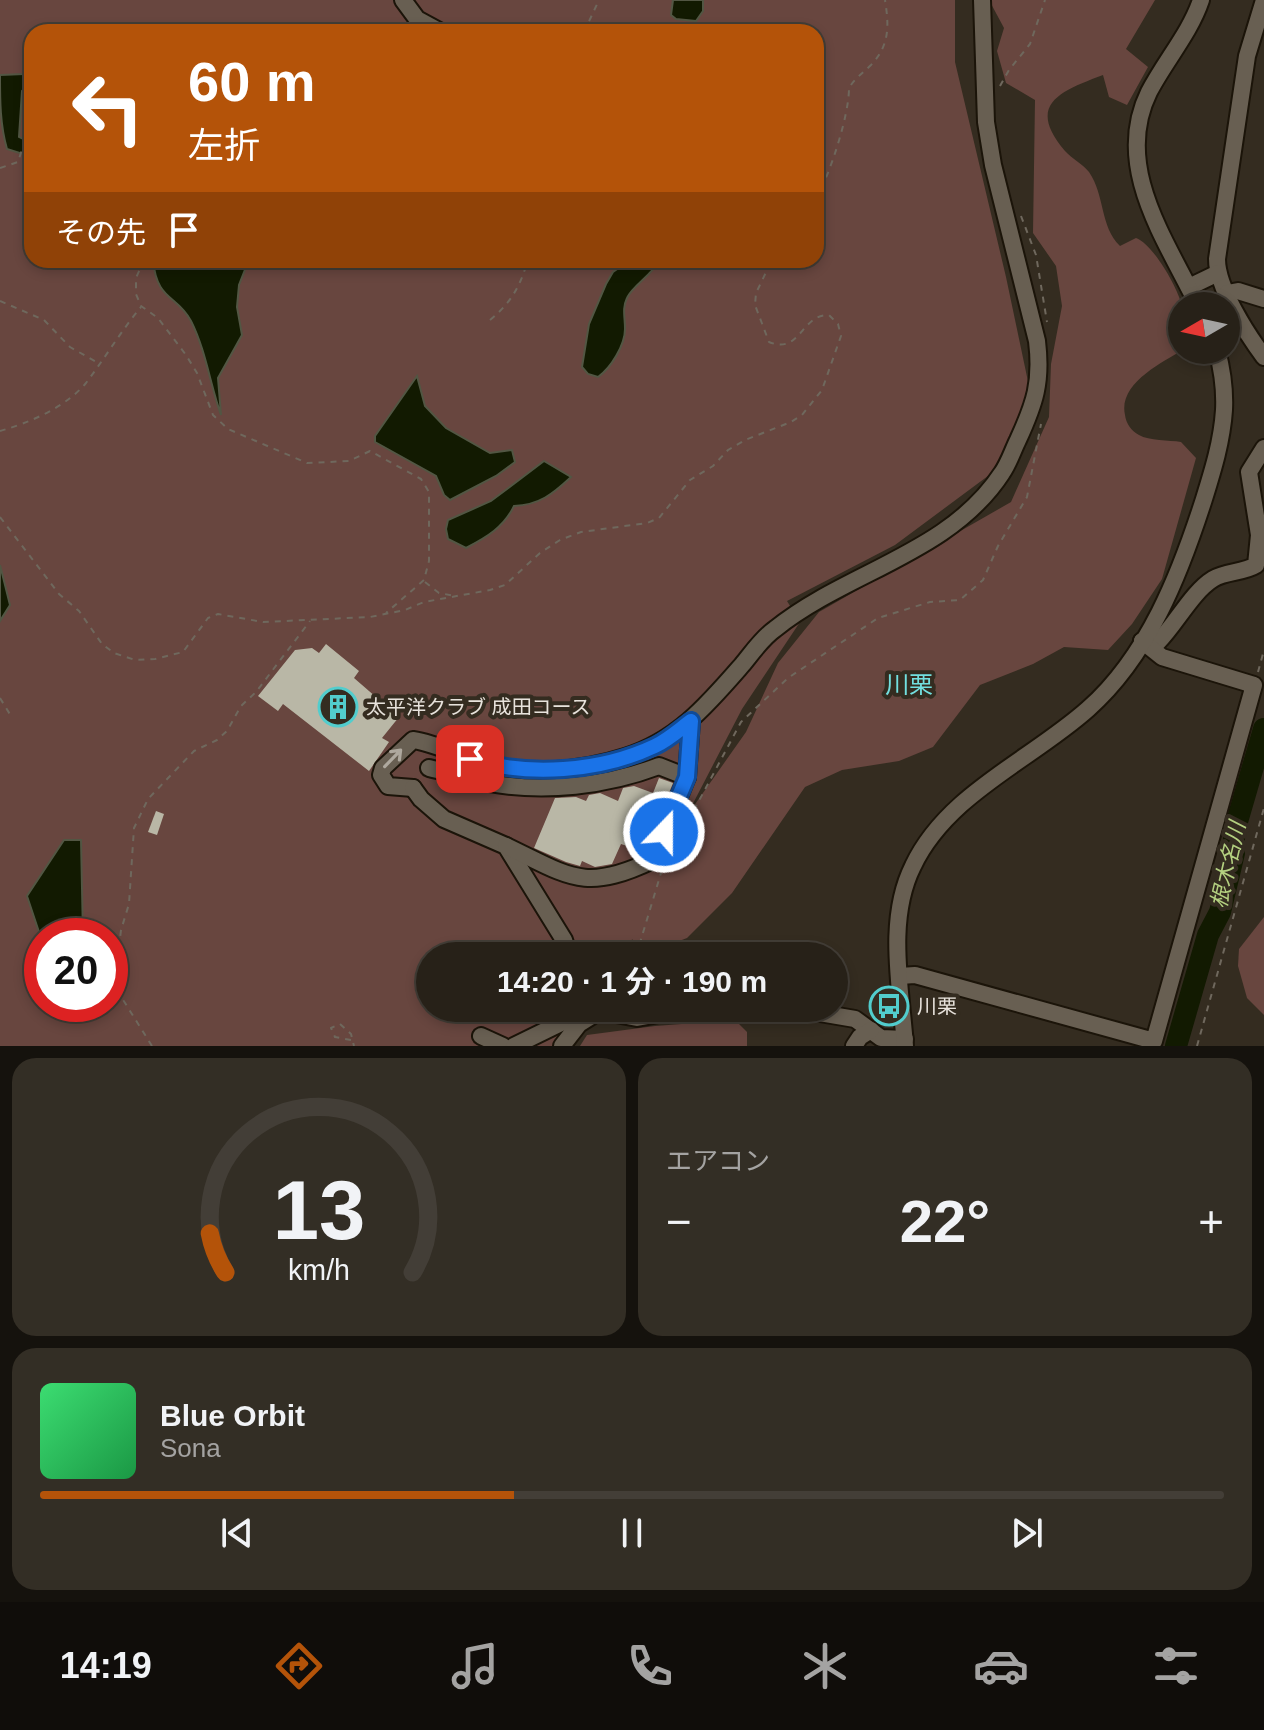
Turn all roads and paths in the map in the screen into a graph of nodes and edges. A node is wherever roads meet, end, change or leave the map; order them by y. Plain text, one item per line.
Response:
1 (403, 0) edge
2 (599, 0) edge
3 (885, 0) edge
4 (982, 0) edge
5 (1045, 0) edge
6 (1201, 0) edge
7 (1264, 0) edge
8 (426, 24) edge
9 (588, 24) edge
10 (998, 92) dead end
11 (24, 143) edge
12 (0, 168) edge
13 (824, 183) edge
14 (1018, 208) dead end
15 (140, 268) edge
16 (526, 268) edge
17 (768, 268) edge
18 (1218, 273) junction
19 (1189, 287) junction
20 (1191, 292) edge
21 (1227, 292) edge
22 (1232, 292) edge
23 (1264, 299) edge
24 (0, 301) edge
25 (141, 306) junction
26 (1240, 318) edge
27 (490, 320) dead end
28 (1048, 333) dead end
29 (1264, 357) edge
30 (99, 363) junction
31 (1220, 364) edge
32 (1042, 421) dead end
33 (0, 431) edge
34 (1264, 448) edge
35 (0, 517) edge
36 (424, 580) junction
37 (456, 596) junction
38 (385, 614) junction
39 (311, 620) junction
40 (1142, 641) junction
41 (1264, 650) edge
42 (1254, 685) junction
43 (0, 698) edge
44 (11, 716) dead end
45 (691, 721) junction
46 (443, 751) junction
47 (429, 768) junction
48 (687, 777) junction
49 (413, 788) junction
50 (1264, 808) edge
51 (506, 846) junction
52 (674, 847) dead end
53 (660, 875) dead end
54 (565, 942) edge
55 (640, 942) edge
56 (900, 976) junction
57 (848, 1018) edge
58 (563, 1022) edge
59 (582, 1022) edge
60 (871, 1030) junction
61 (481, 1036) dead end
62 (351, 1040) junction
63 (905, 1042) edge
64 (152, 1046) edge
65 (354, 1046) edge
66 (503, 1046) edge
67 (514, 1046) edge
68 (562, 1046) edge
69 (854, 1046) edge
70 (1197, 1046) edge

1 - 8 street
2 - 9 path
3 - 13 path
4 - 45 street
5 - 10 path
6 - 19 street
7 - 18 street
11 - 12 path
14 - 28 path
15 - 25 path
16 - 27 path
17 - 37 path
18 - 19 street
18 - 21 street
19 - 20 street
22 - 23 street
24 - 30 path
25 - 30 path
25 - 36 path
26 - 29 street
30 - 33 path
31 - 40 street
32 - 52 path
34 - 40 street
35 - 39 path
36 - 37 path
36 - 38 path
37 - 38 path
38 - 39 path
39 - 64 path
40 - 42 street
40 - 56 street
41 - 42 path
42 - 56 street
43 - 44 path
45 - 46 street
45 - 48 street
46 - 47 street
49 -> 46 street
47 - 48 street
47 - 49 street
48 - 51 street
49 - 51 street
50 - 70 path
51 - 54 street
53 - 55 path
56 - 63 street
57 - 60 street
58 - 67 street
59 - 68 street
60 - 63 street
60 - 69 street
61 - 66 street
62 - 62 path
62 - 65 path

